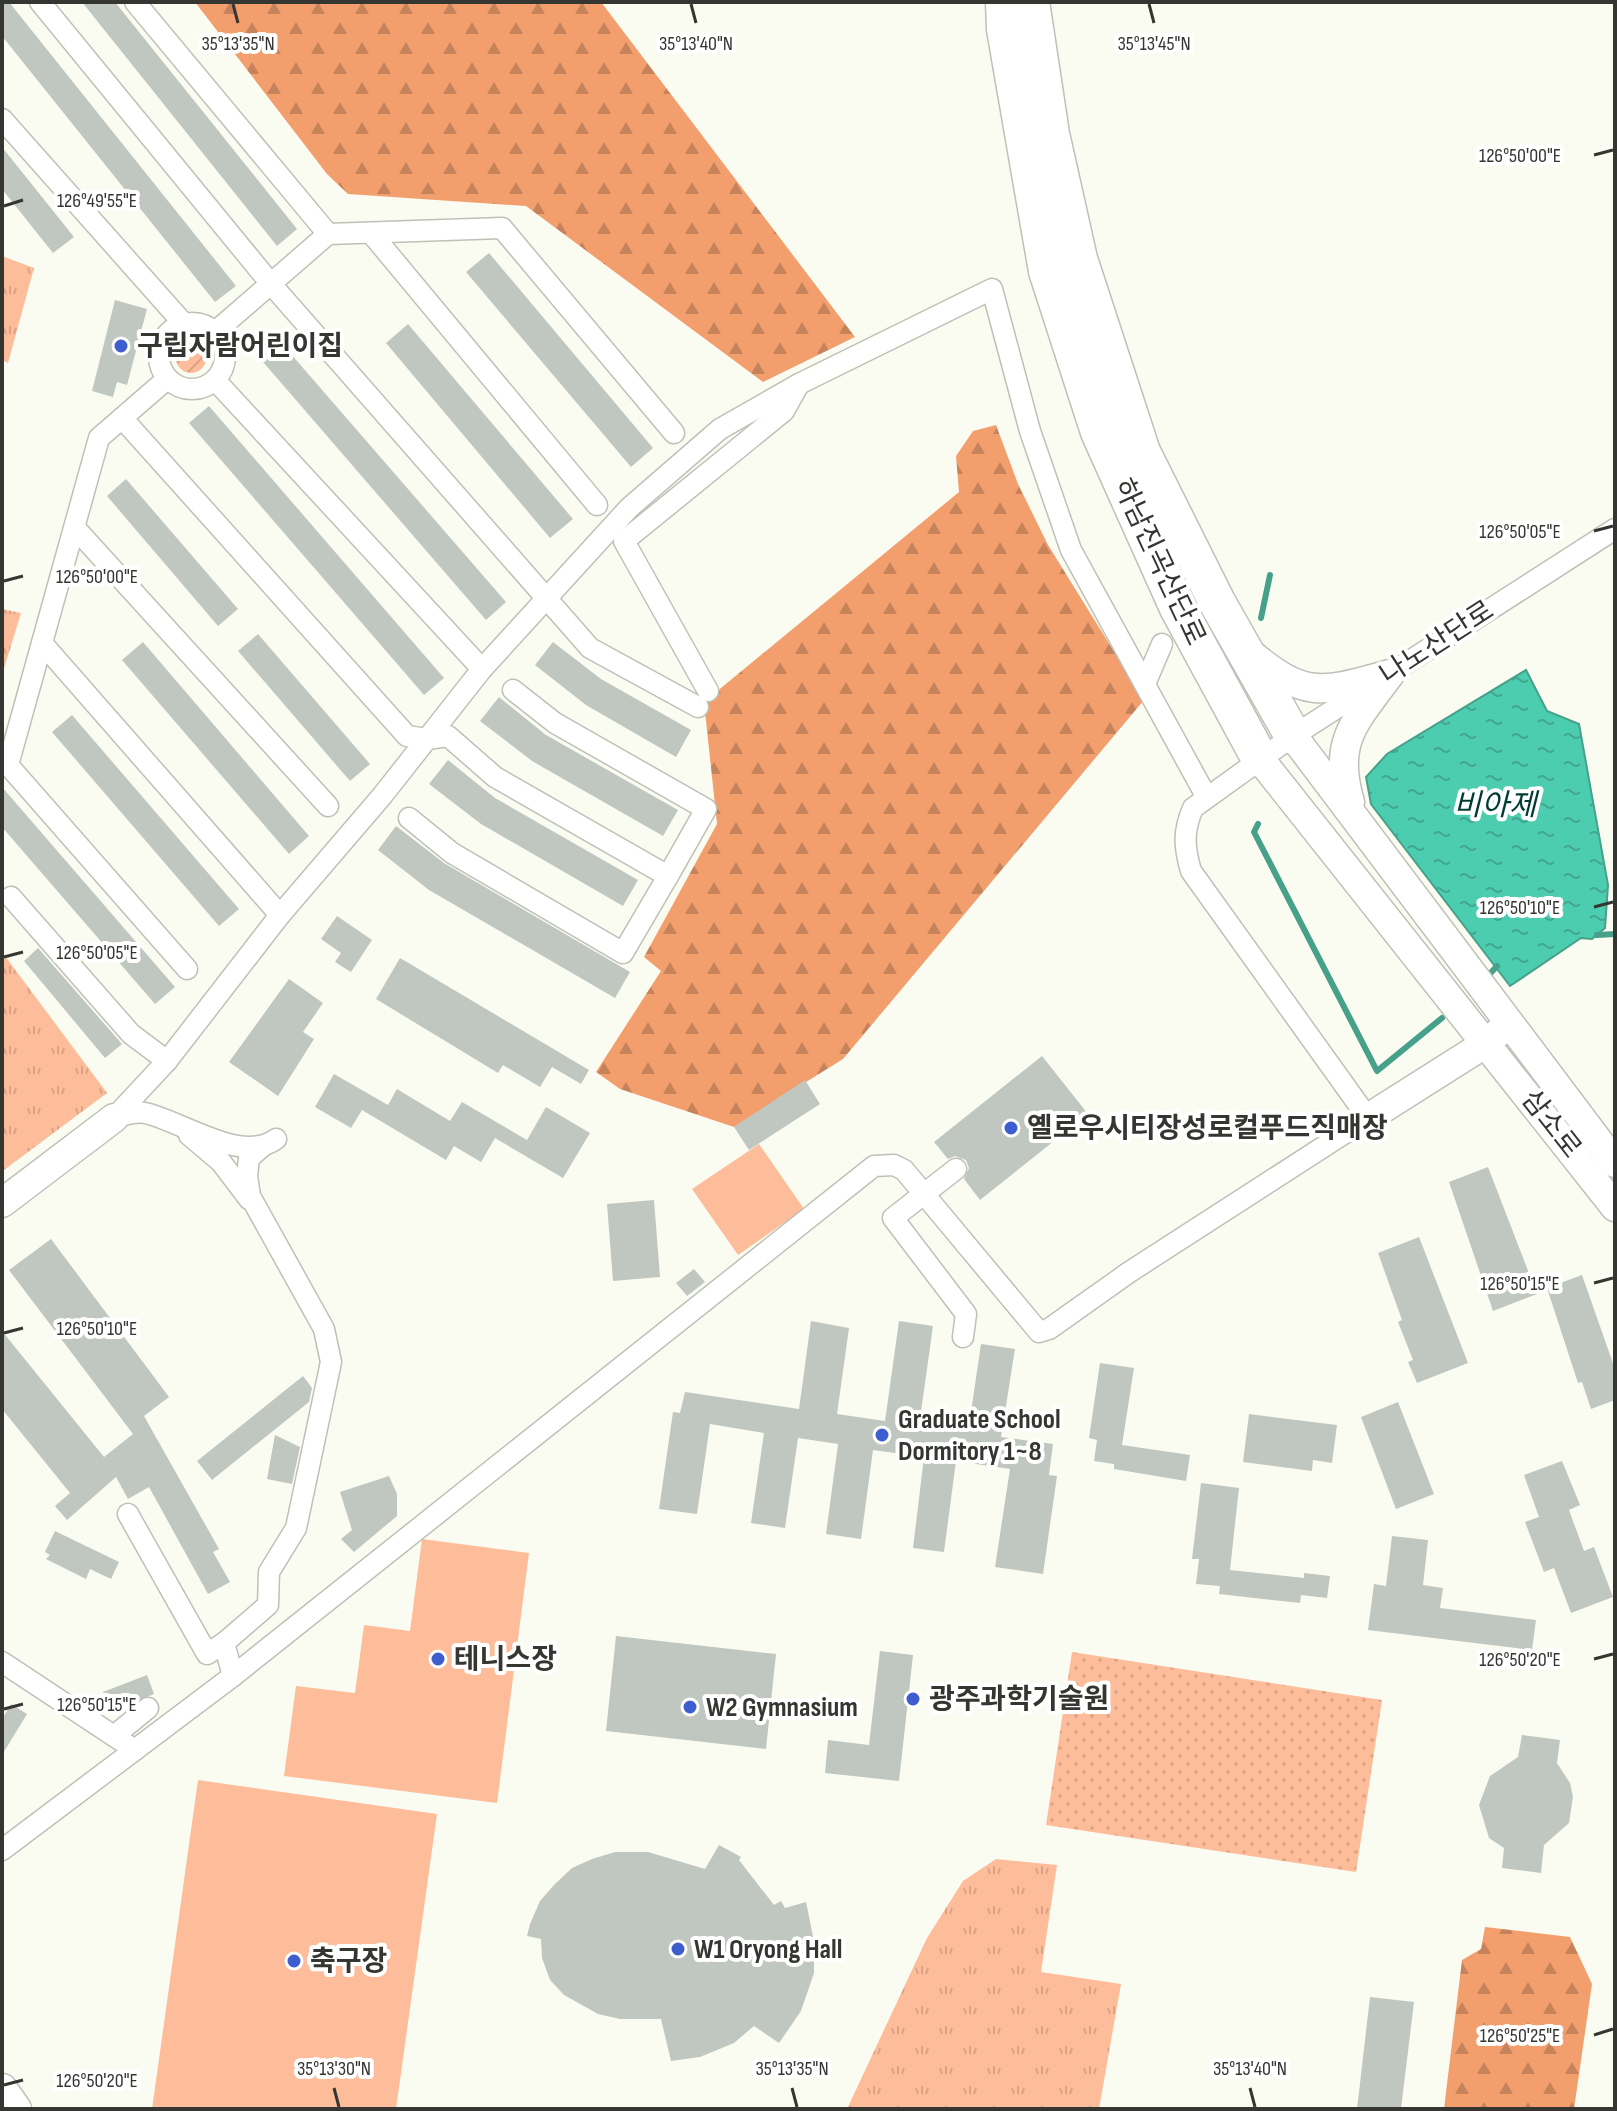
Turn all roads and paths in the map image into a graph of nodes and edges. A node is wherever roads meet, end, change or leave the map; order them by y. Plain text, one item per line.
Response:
1 (40, 2) edge
2 (135, 2) edge
3 (1004, 2) edge
4 (1031, 2) edge
5 (2, 119) edge
6 (371, 233) junction
7 (328, 234) junction
8 (271, 284) junction
9 (184, 324) junction
10 (215, 332) junction
11 (167, 379) junction
12 (215, 380) junction
13 (799, 384) junction
14 (122, 418) junction
15 (674, 433) dead end
16 (597, 505) dead end
17 (75, 528) junction
18 (1615, 529) edge
19 (545, 598) junction
20 (42, 643) junction
21 (1162, 644) dead end
22 (1243, 648) junction
23 (482, 669) junction
24 (1390, 674) junction
25 (1145, 684) junction
26 (513, 690) dead end
27 (1293, 736) junction
28 (427, 739) junction
29 (1260, 759) junction
30 (1206, 796) junction
31 (328, 806) dead end
32 (409, 818) dead end
33 (1355, 818) junction
34 (668, 876) junction
35 (11, 897) dead end
36 (280, 915) junction
37 (187, 969) dead end
38 (1509, 1022) junction
39 (1488, 1042) junction
40 (167, 1061) junction
41 (114, 1118) junction
42 (1368, 1118) junction
43 (180, 1128) junction
44 (1615, 1163) edge
45 (956, 1169) dead end
46 (924, 1194) junction
47 (2, 1203) edge
48 (252, 1203) junction
49 (1615, 1207) edge
50 (963, 1337) dead end
51 (128, 1514) dead end
52 (224, 1643) junction
53 (2, 1662) edge
54 (233, 1676) junction
55 (148, 1708) dead end
56 (114, 1736) junction
57 (135, 1750) junction
58 (2, 1850) edge
59 (2, 2089) edge
60 (16, 2109) edge

1 - 8 street
2 - 7 street
3 - 29 highway, 하남진곡산단로
4 - 22 highway, 하남진곡산단로
5 - 9 street
6 - 7 street
6 - 15 street
6 - 16 street
7 - 8 street
8 - 10 street
8 - 19 street
9 - 10 street
9 - 11 street
10 - 12 street
11 - 12 street
11 - 14 street
12 - 23 street
13 - 19 street
13 - 19 street
13 - 25 street
14 - 17 street
14 - 28 street
17 - 20 street
17 - 31 street
18 - 24 street, 나노산단로
19 - 23 street
20 - 36 street
20 - 37 street
21 - 25 street
22 - 24 street
22 - 27 highway, 하남진곡산단로
23 - 28 street
24 - 27 street, 나노산단로
24 - 33 street
25 - 30 street
26 - 34 street
27 - 29 street, 나노산단로
27 - 33 street, 하남진곡산단로
28 - 34 street
28 - 36 street
29 - 30 street, 나노산단로
29 - 39 street, 하남진곡산단로
30 - 42 street
32 - 34 street
33 - 38 street, 하남진곡산단로
35 - 40 street
36 - 40 street
38 - 39 street
38 - 44 street, 삼소로
39 - 42 street
39 - 49 street, 삼소로
40 - 41 street
41 - 43 street
41 - 47 street
42 - 46 street
43 - 48 street
43 - 48 street
45 - 46 street
46 - 50 street
46 - 54 street
48 - 52 street
51 - 52 street
52 - 54 street
53 - 56 street
54 - 57 street
55 - 56 street
56 - 57 street
57 - 58 street
59 - 60 main road

